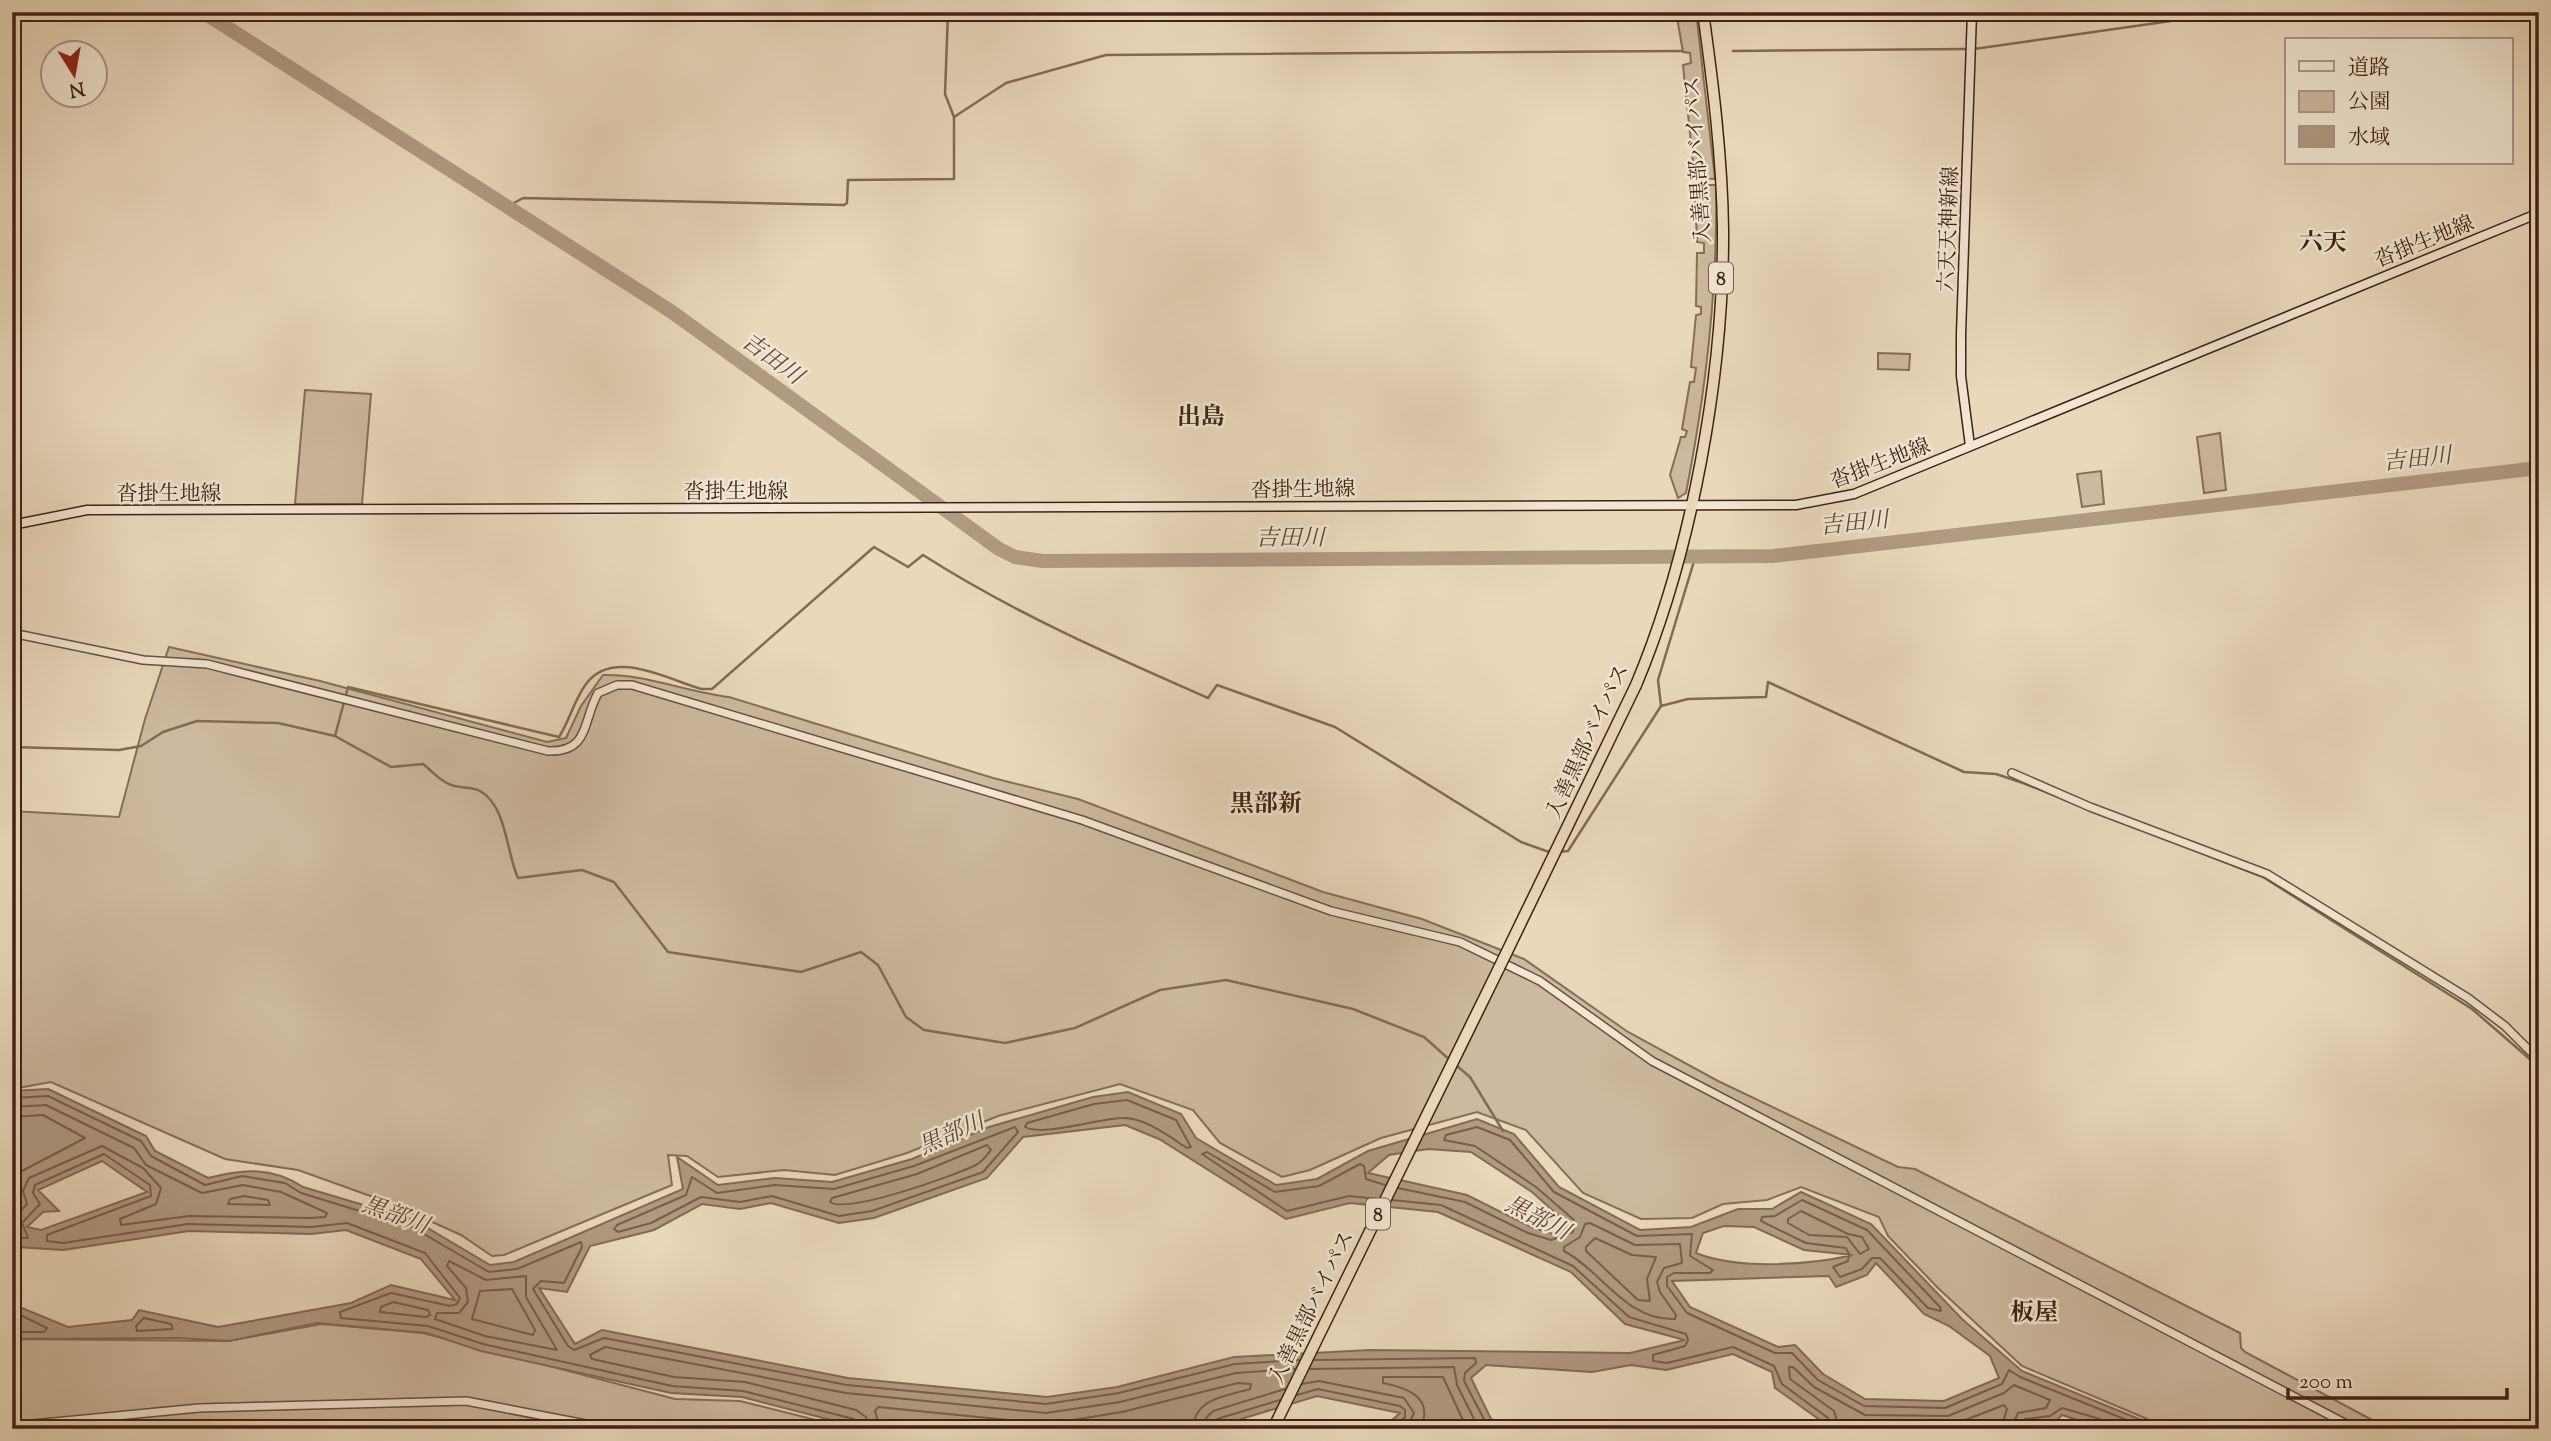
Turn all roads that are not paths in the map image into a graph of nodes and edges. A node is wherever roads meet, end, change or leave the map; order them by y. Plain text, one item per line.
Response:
1 (1703, 12) edge
2 (1972, 12) edge
3 (2539, 213) edge
4 (1970, 446) junction
5 (1690, 506) junction
6 (12, 525) edge
7 (12, 633) edge
8 (2012, 772) dead end
9 (2539, 1060) edge
10 (12, 1426) edge
11 (612, 1429) edge
12 (1273, 1429) edge
13 (2356, 1429) edge

1 - 5 highway, 入善黒部バイパス / 8
2 - 4 main road, 六天天神新線
3 - 4 main road, 沓掛生地線
4 - 5 main road, 沓掛生地線
5 - 6 main road, 沓掛生地線
5 - 12 highway, 入善黒部バイパス / 8, bridge
7 - 13 street
8 - 9 street
10 - 11 street

